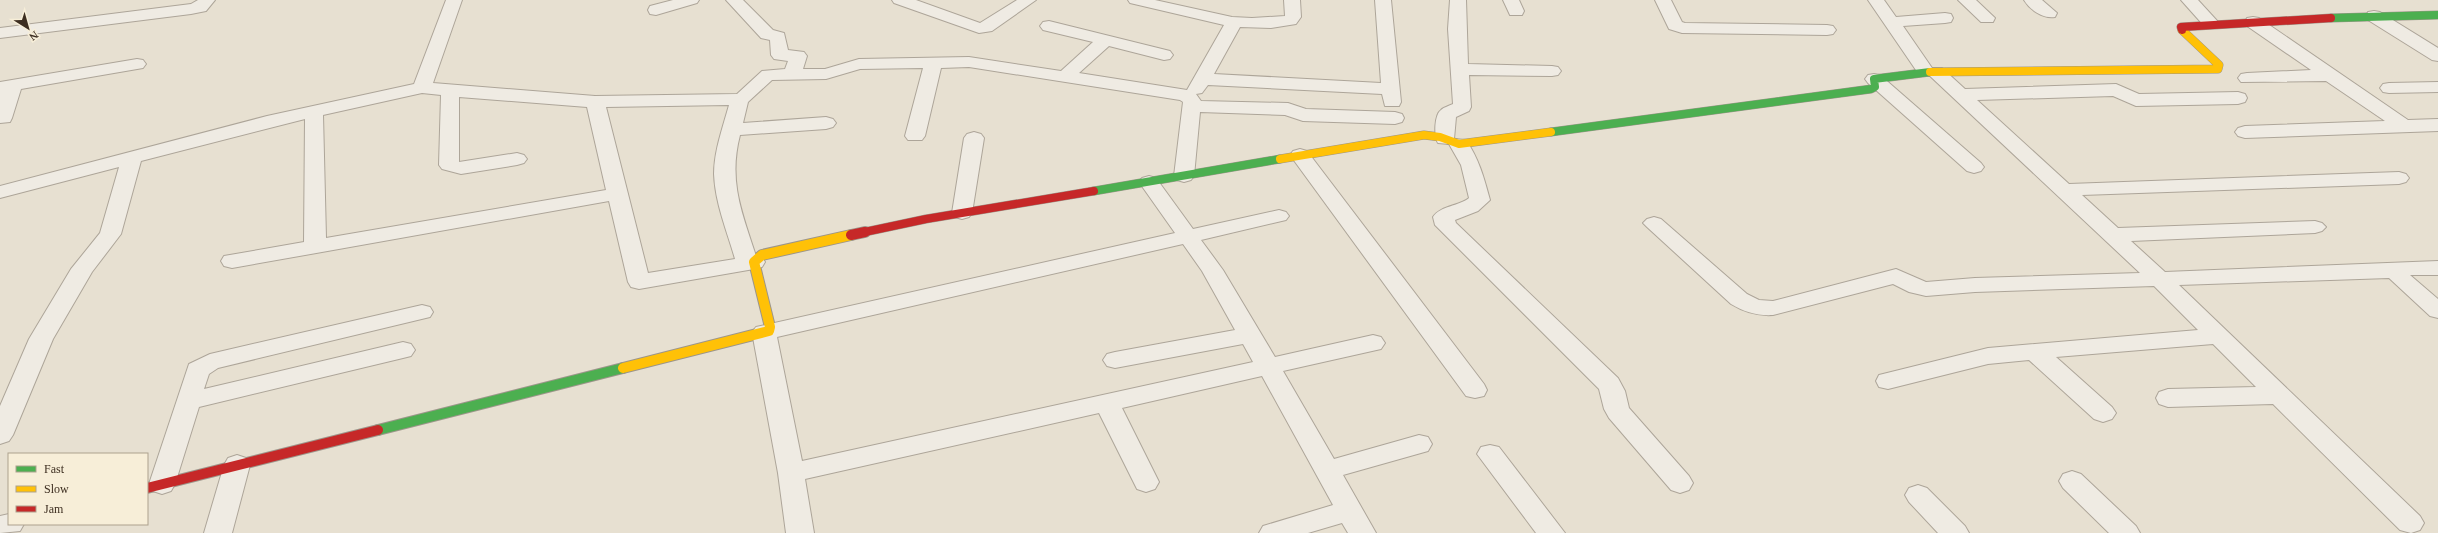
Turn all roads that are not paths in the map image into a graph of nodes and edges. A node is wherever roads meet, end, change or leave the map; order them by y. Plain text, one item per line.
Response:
1 (207, 0) edge
2 (454, 0) edge
3 (691, 0) edge
4 (734, 0) edge
5 (900, 0) edge
6 (1028, 0) edge
7 (1136, 0) edge
8 (1292, 0) edge
9 (1383, 0) edge
10 (1458, 0) edge
11 (1663, 0) edge
12 (1876, 0) edge
13 (1966, 0) edge
14 (2032, 0) edge
15 (2190, 0) edge
16 (1187, 6) edge
17 (656, 10) dead end
18 (2049, 13) dead end
19 (2438, 15) edge
20 (2374, 16) junction
21 (1945, 18) dead end
22 (1987, 18) dead end
23 (1235, 21) junction
24 (1891, 22) junction
25 (2253, 22) junction
26 (2212, 24) junction
27 (1049, 26) dead end
28 (1826, 30) dead end
29 (0, 32) edge
30 (1106, 40) junction
31 (1164, 55) dead end
32 (2438, 56) edge
33 (933, 62) junction
34 (137, 64) dead end
35 (1459, 69) junction
36 (1552, 71) dead end
37 (1931, 72) junction
38 (792, 74) junction
39 (2330, 75) junction
40 (1064, 77) junction
41 (2247, 78) dead end
42 (1202, 79) junction
43 (1874, 79) junction
44 (7, 86) edge
45 (2438, 87) edge
46 (422, 88) junction
47 (2389, 88) dead end
48 (450, 89) junction
49 (1390, 89) junction
50 (1960, 95) junction
51 (2238, 98) dead end
52 (740, 99) junction
53 (595, 102) junction
54 (1191, 102) junction
55 (314, 112) junction
56 (3, 118) dead end
57 (1395, 118) junction
58 (826, 123) dead end
59 (2438, 125) edge
60 (2404, 126) junction
61 (732, 130) junction
62 (2245, 132) dead end
63 (915, 136) dead end
64 (974, 138) dead end
65 (1397, 140) junction
66 (1452, 141) junction
67 (1300, 155) junction
68 (132, 157) junction
69 (517, 159) dead end
70 (1974, 167) dead end
71 (1184, 176) junction
72 (2399, 178) dead end
73 (1149, 182) junction
74 (2063, 190) junction
75 (0, 194) edge
76 (616, 194) junction
77 (962, 213) junction
78 (1279, 216) dead end
79 (1654, 223) dead end
80 (2315, 227) dead end
81 (2111, 235) junction
82 (1186, 236) junction
83 (315, 246) junction
84 (232, 261) dead end
85 (751, 263) junction
86 (2438, 268) edge
87 (2395, 271) junction
88 (2160, 279) junction
89 (2438, 311) edge
90 (422, 312) dead end
91 (766, 332) junction
92 (1251, 336) junction
93 (2218, 336) junction
94 (1373, 343) dead end
95 (403, 350) dead end
96 (2034, 351) junction
97 (1115, 360) dead end
98 (1269, 367) junction
99 (1888, 381) dead end
100 (1475, 390) dead end
101 (2279, 395) junction
102 (2168, 398) dead end
103 (188, 401) junction
104 (1107, 403) junction
105 (2103, 413) dead end
106 (0, 435) edge
107 (1419, 444) dead end
108 (1490, 454) dead end
109 (237, 465) junction
110 (1327, 470) junction
111 (791, 473) junction
112 (2072, 481) dead end
113 (1146, 482) dead end
114 (1680, 483) dead end
115 (154, 486) edge
116 (1918, 495) dead end
117 (1356, 522) edge
118 (2410, 523) dead end
119 (795, 532) edge
120 (218, 533) edge
121 (1273, 533) edge
122 (1551, 533) edge
123 (1955, 533) edge
124 (2126, 533) edge

1 - 29 street
2 - 46 street
3 - 17 street
4 - 38 street
5 - 6 street
7 - 16 street
8 - 23 street
9 - 49 street
10 - 35 street
11 - 28 street
12 - 24 street
13 - 22 street
14 - 18 street
15 - 26 street
16 - 23 street
19 - 20 street
20 - 25 street
20 - 32 street
21 - 24 street
23 - 42 street
24 - 37 street
25 - 26 street
25 - 39 street
26 - 37 street
27 - 30 street
30 - 31 street
30 - 40 street
33 - 38 street
33 - 40 street
33 - 63 street
34 - 44 street
35 - 36 street
35 - 66 street
37 - 43 street
37 - 50 street
38 - 52 street
39 - 41 street
39 - 60 street
40 - 54 street
42 - 49 street
42 - 54 street
43 - 66 street
43 - 70 street
44 - 56 street
45 - 47 street
46 - 48 street
46 - 55 street
48 - 53 street
48 - 69 street
49 - 57 street
50 - 51 street
50 - 74 street
52 - 53 street
52 - 61 street
53 - 76 street
54 - 57 street
54 - 71 street
55 - 68 street
55 - 83 street
57 - 65 street
58 - 61 street
59 - 60 street
60 - 62 street
61 - 85 street
64 - 77 street
65 - 66 street
65 - 67 street
66 - 114 street
67 - 71 street
67 - 100 street
68 - 75 street
68 - 106 street
71 - 73 street
72 - 74 street
73 - 77 street
73 - 82 street
74 - 81 street
76 - 83 street
76 - 85 street
77 - 85 street
78 - 82 street
79 - 88 street
80 - 81 street
81 - 88 street
82 - 91 street
82 - 92 street
83 - 84 street
85 - 91 street
86 - 87 street
87 - 88 street
87 - 89 street
88 - 93 street
90 - 103 street
91 - 109 street
91 - 111 street
92 - 97 street
92 - 98 street
93 - 96 street
93 - 101 street
94 - 98 street
95 - 103 street
96 - 99 street
96 - 105 street
98 - 104 street
98 - 110 street
101 - 102 street
101 - 118 street
103 - 115 street
104 - 111 street
104 - 113 street
107 - 110 street
108 - 122 street
109 - 115 street
109 - 120 street
110 - 117 street
111 - 119 street
112 - 124 street
116 - 123 street
117 - 121 street

